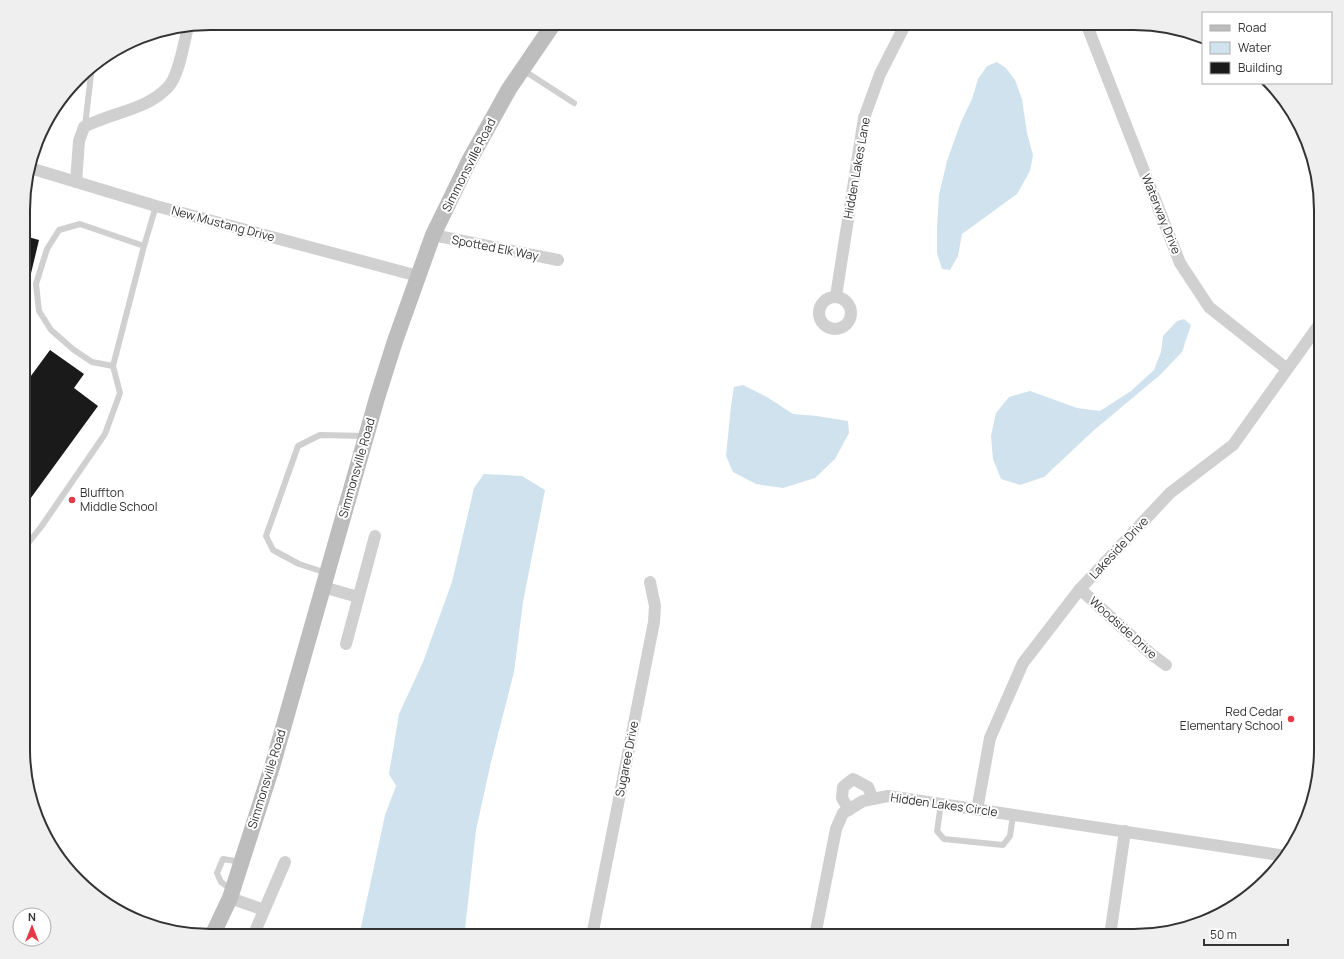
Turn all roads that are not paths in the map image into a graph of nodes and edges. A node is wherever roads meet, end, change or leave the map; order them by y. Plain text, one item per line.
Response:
1 (549, 30) edge
2 (902, 30) edge
3 (1089, 30) edge
4 (187, 32) edge
5 (523, 70) junction
6 (91, 75) edge
7 (574, 103) dead end
8 (84, 126) junction
9 (34, 169) edge
10 (76, 182) junction
11 (156, 206) junction
12 (433, 235) junction
13 (144, 246) junction
14 (558, 260) dead end
15 (418, 276) junction
16 (836, 296) dead end
17 (1314, 332) edge
18 (113, 366) junction
19 (1287, 369) junction
20 (366, 436) junction
21 (375, 536) dead end
22 (30, 540) edge
23 (325, 580) junction
24 (650, 582) dead end
25 (1080, 590) junction
26 (358, 597) junction
27 (346, 644) dead end
28 (1166, 665) dead end
29 (872, 799) junction
30 (941, 804) junction
31 (849, 810) junction
32 (978, 810) junction
33 (1013, 815) junction
34 (1125, 831) junction
35 (1280, 855) edge
36 (285, 862) dead end
37 (231, 894) junction
38 (264, 910) junction
39 (215, 929) edge
40 (256, 929) edge
41 (593, 929) edge
42 (816, 929) edge
43 (1111, 929) edge

1 - 5 street, Simmonsville Road
2 - 16 street, Hidden Lakes Lane
3 - 19 street, Waterway Drive
4 - 8 street
5 - 7 lane
5 - 12 street, Simmonsville Road
6 - 8 lane
8 - 10 street
9 - 10 street, New Mustang Drive
10 - 11 street, New Mustang Drive
11 - 13 lane
11 - 15 street, New Mustang Drive
12 - 14 street, Spotted Elk Way
12 - 15 street, Simmonsville Road
13 - 18 lane
13 - 18 lane
15 - 20 street, Simmonsville Road
17 - 19 street, Lakeside Drive
18 - 22 lane
19 - 25 street, Lakeside Drive
20 - 23 street, Simmonsville Road
20 - 23 lane
21 - 26 street
23 - 26 street
23 - 37 street, Simmonsville Road
24 - 41 street, Sugaree Drive
25 - 28 street, Woodside Drive
25 - 32 street, Lakeside Drive
26 - 27 street
29 - 30 street, Hidden Lakes Circle
29 - 31 street, Hidden Lakes Circle
29 - 31 street
30 - 32 street, Hidden Lakes Circle
30 - 33 lane
31 - 42 street, Hidden Lakes Circle
32 - 33 street, Hidden Lakes Circle
33 - 34 street, Hidden Lakes Circle
34 - 35 street, Hidden Lakes Circle
34 - 43 street
36 - 38 street
37 - 38 street
37 - 39 street, Simmonsville Road
38 - 40 street

